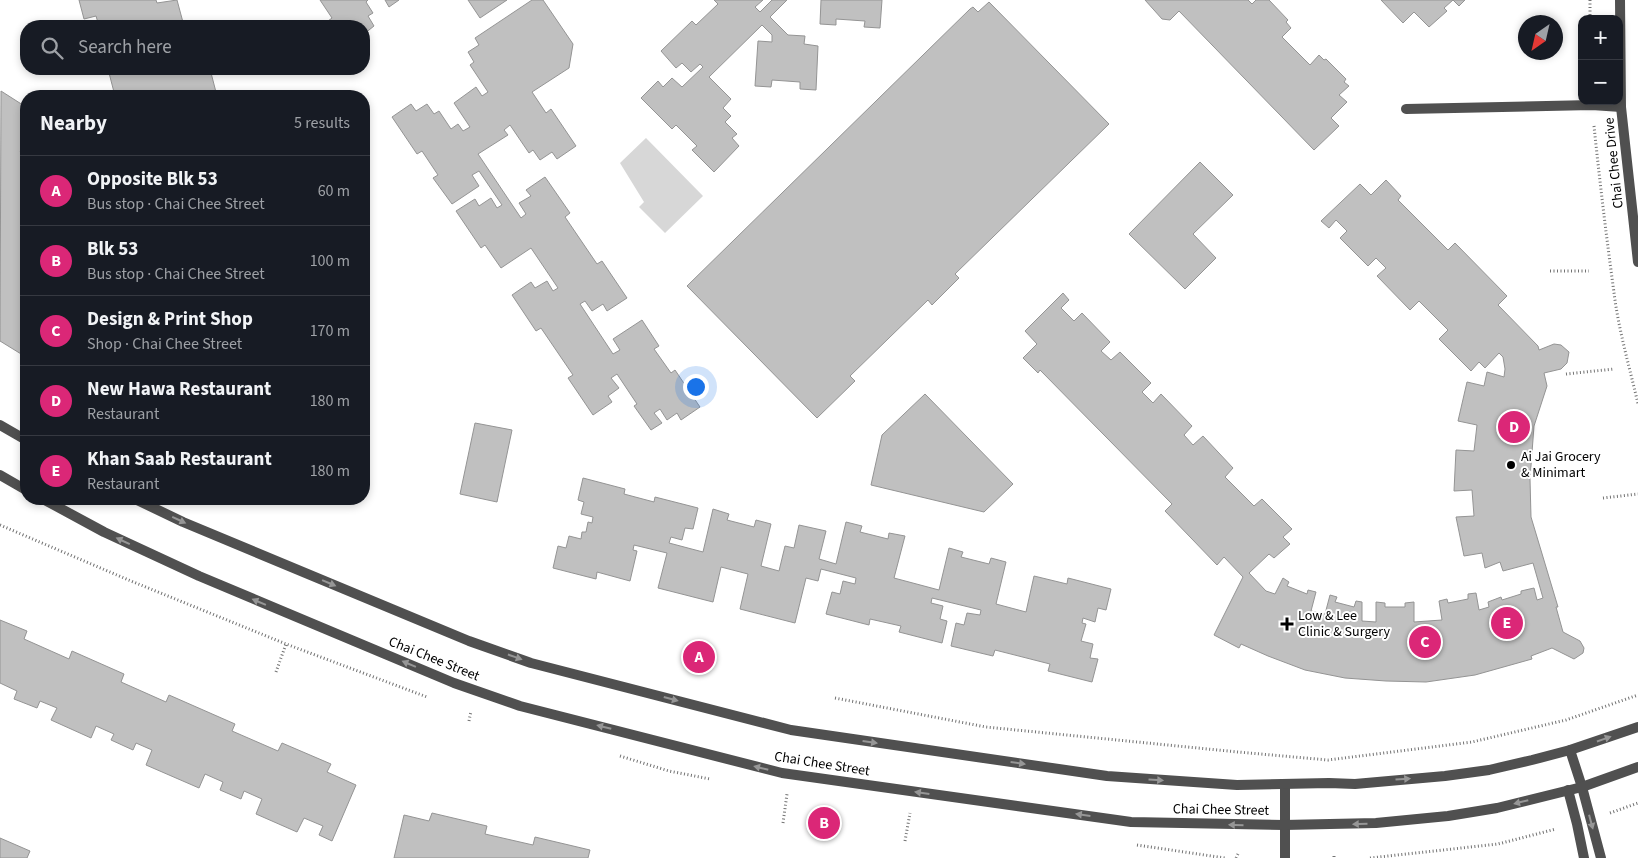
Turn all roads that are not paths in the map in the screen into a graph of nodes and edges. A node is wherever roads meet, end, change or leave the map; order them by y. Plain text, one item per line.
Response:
1 (1620, 0) edge
2 (1622, 107) junction
3 (1406, 109) dead end
4 (1638, 262) edge
5 (0, 426) edge
6 (20, 437) edge
7 (0, 475) edge
8 (20, 487) edge
9 (54, 505) edge
10 (148, 505) edge
11 (1638, 728) edge
12 (1570, 750) junction
13 (1638, 767) edge
14 (1285, 784) junction
15 (1582, 787) junction
16 (1568, 790) junction
17 (1284, 825) junction
18 (1285, 858) edge
19 (1584, 858) edge
20 (1601, 858) edge

1 - 2 street, Chai Chee Drive
2 - 3 street
2 - 4 street, Chai Chee Drive
5 - 6 street
7 - 8 street
17 -> 9 street, Chai Chee Street
10 -> 14 street, Chai Chee Street
12 -> 11 street, Chai Chee Street
14 -> 12 street, Chai Chee Street
12 - 15 street
13 - 15 street, Chai Chee Street
14 - 17 street
15 - 16 street, Chai Chee Street
15 -> 20 street
16 -> 17 street, Chai Chee Street
16 - 19 street
17 - 18 street

